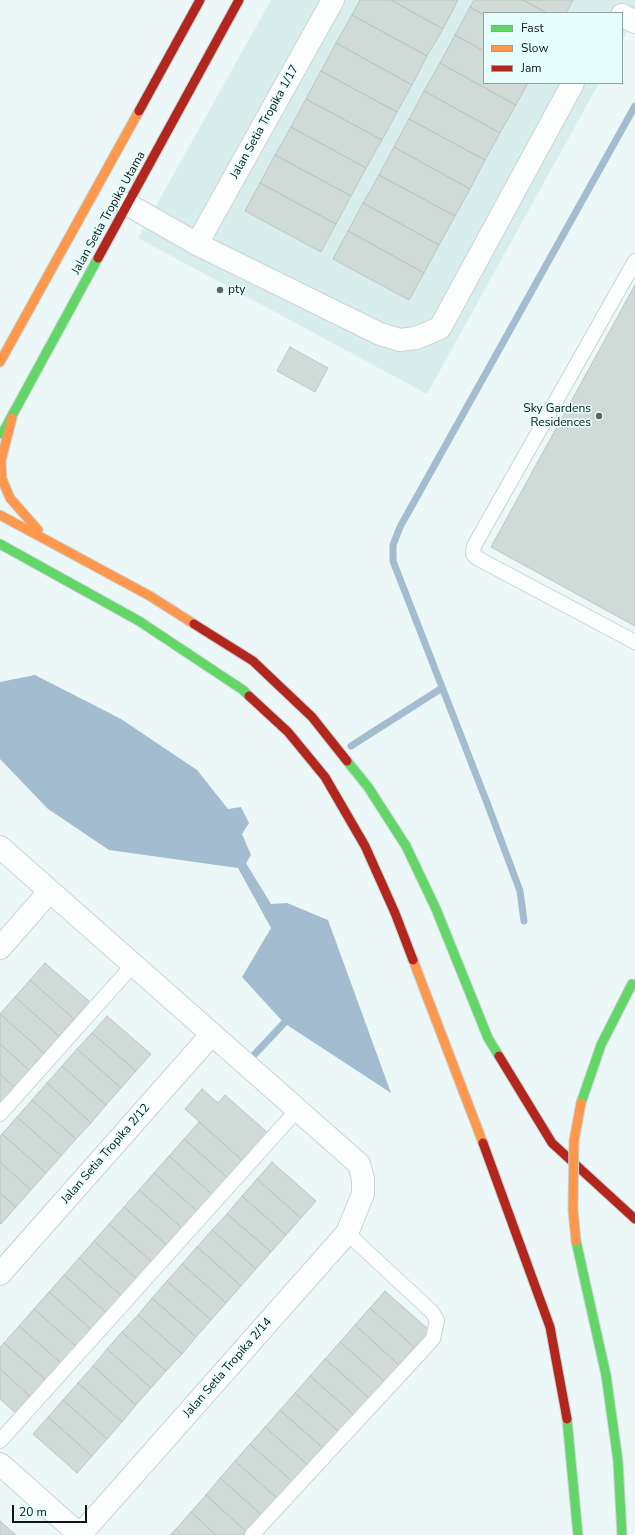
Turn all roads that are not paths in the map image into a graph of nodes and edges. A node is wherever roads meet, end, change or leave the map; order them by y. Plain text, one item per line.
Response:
1 (200, 0) edge
2 (240, 0) edge
3 (333, 0) edge
4 (623, 14) edge
5 (635, 22) edge
6 (572, 84) edge
7 (127, 204) junction
8 (197, 244) junction
9 (635, 261) edge
10 (0, 362) edge
11 (12, 418) junction
12 (0, 438) edge
13 (0, 515) edge
14 (50, 543) junction
15 (0, 544) edge
16 (0, 555) edge
17 (34, 562) junction
18 (635, 642) edge
19 (0, 847) edge
20 (50, 891) junction
21 (0, 948) edge
22 (132, 965) junction
23 (633, 982) edge
24 (212, 1034) junction
25 (298, 1109) junction
26 (0, 1114) edge
27 (635, 1219) edge
28 (347, 1233) junction
29 (0, 1274) edge
30 (0, 1441) edge
31 (0, 1464) edge
32 (80, 1535) edge
33 (252, 1535) edge
34 (578, 1535) edge
35 (622, 1535) edge

1 - 10 main road, Jalan Setia Tropika Utama
2 - 7 main road, Jalan Setia Tropika Utama
3 - 8 street, Jalan Setia Tropika 1/17
4 - 5 street
6 - 8 street
7 - 8 street
7 - 11 main road, Jalan Setia Tropika Utama
9 - 18 lane
11 - 12 main road, Jalan Setia Tropika Utama
11 - 14 main road
13 - 14 main road
14 - 27 main road
15 - 17 main road
16 - 17 main road
17 - 34 main road
19 - 20 street
20 - 21 street
20 - 22 street
22 - 24 street
22 - 26 lane
23 - 35 main road, bridge
24 - 25 street
24 - 29 street, Jalan Setia Tropika 2/12
25 - 28 street, Jalan Setia Tropika 2/14
25 - 30 lane
28 - 32 street, Jalan Setia Tropika 2/14
28 - 33 lane
31 - 32 street

